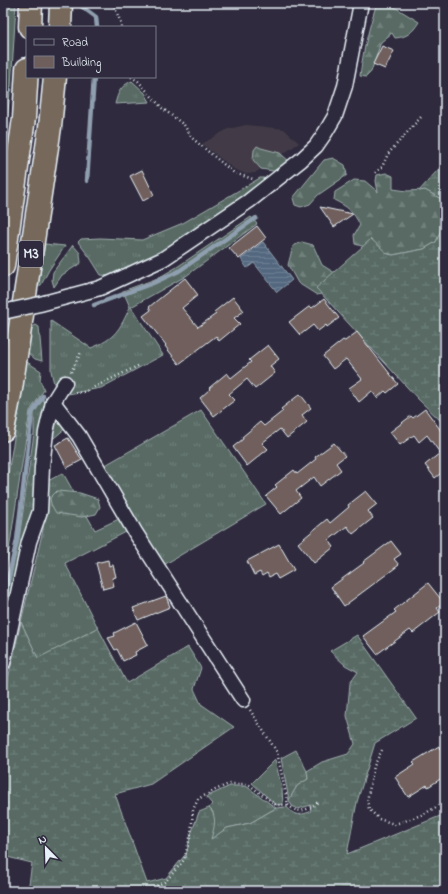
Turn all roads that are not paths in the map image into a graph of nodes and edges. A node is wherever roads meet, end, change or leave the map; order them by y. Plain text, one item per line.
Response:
1 (31, 3) edge
2 (61, 3) edge
3 (361, 3) edge
4 (30, 26) edge
5 (60, 26) edge
6 (26, 78) edge
7 (55, 78) edge
8 (3, 266) edge
9 (3, 312) edge
10 (3, 430) edge
11 (3, 663) edge
12 (243, 700) road end

1 - 4 highway
2 - 5 highway
3 - 9 street, bridge
6 - 8 highway, M3
7 - 10 highway, M3
11 - 12 street

